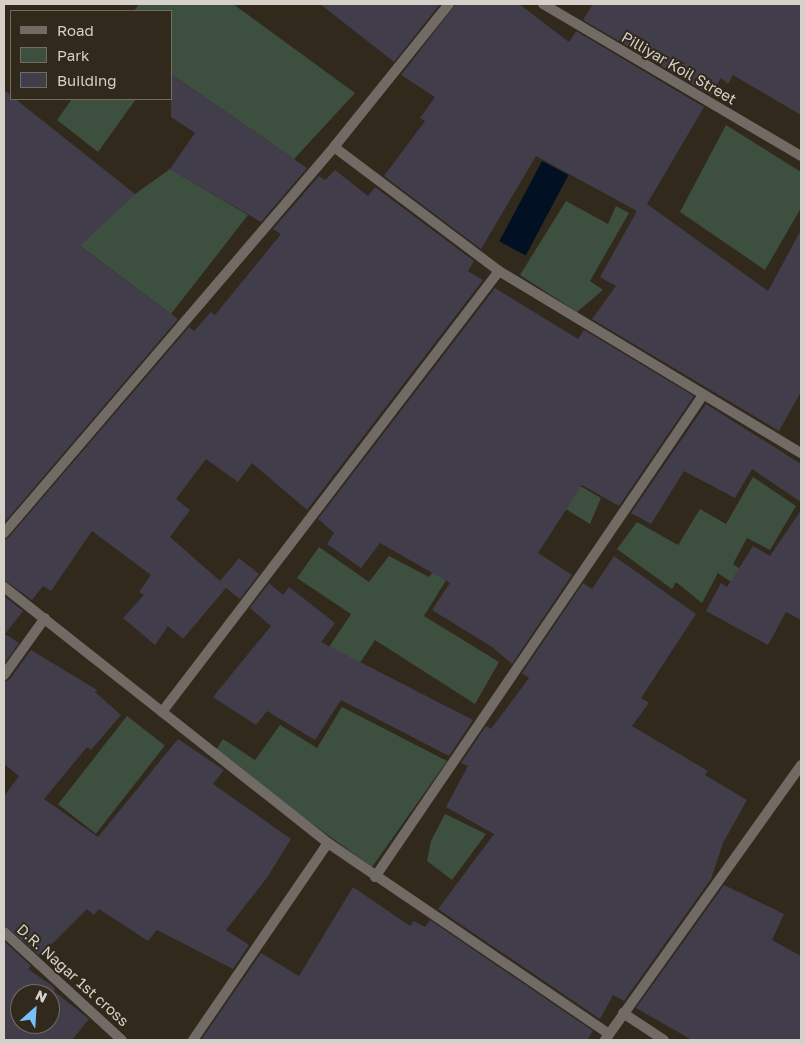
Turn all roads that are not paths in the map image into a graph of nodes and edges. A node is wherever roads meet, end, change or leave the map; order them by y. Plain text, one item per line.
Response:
1 (449, 4) edge
2 (543, 4) edge
3 (334, 147) junction
4 (801, 156) edge
5 (499, 271) junction
6 (703, 395) junction
7 (801, 453) edge
8 (4, 533) edge
9 (4, 587) edge
10 (45, 618) junction
11 (4, 676) edge
12 (162, 712) junction
13 (801, 765) edge
14 (328, 843) junction
15 (375, 877) junction
16 (4, 932) edge
17 (623, 1013) junction
18 (607, 1037) edge
19 (122, 1040) edge
20 (193, 1040) edge
21 (664, 1040) edge

1 - 3 street
2 - 4 street, Pilliyar Koil Street
3 - 5 street
3 - 8 street
5 - 6 street
5 - 12 street
6 - 7 street
6 - 15 street
9 - 10 street
10 - 11 street
10 - 12 street
12 - 14 street
13 - 17 street
14 - 15 street
14 - 20 street
15 - 18 street
16 - 19 street, D.R. Nagar 1st cross
17 - 18 street
17 - 21 street

